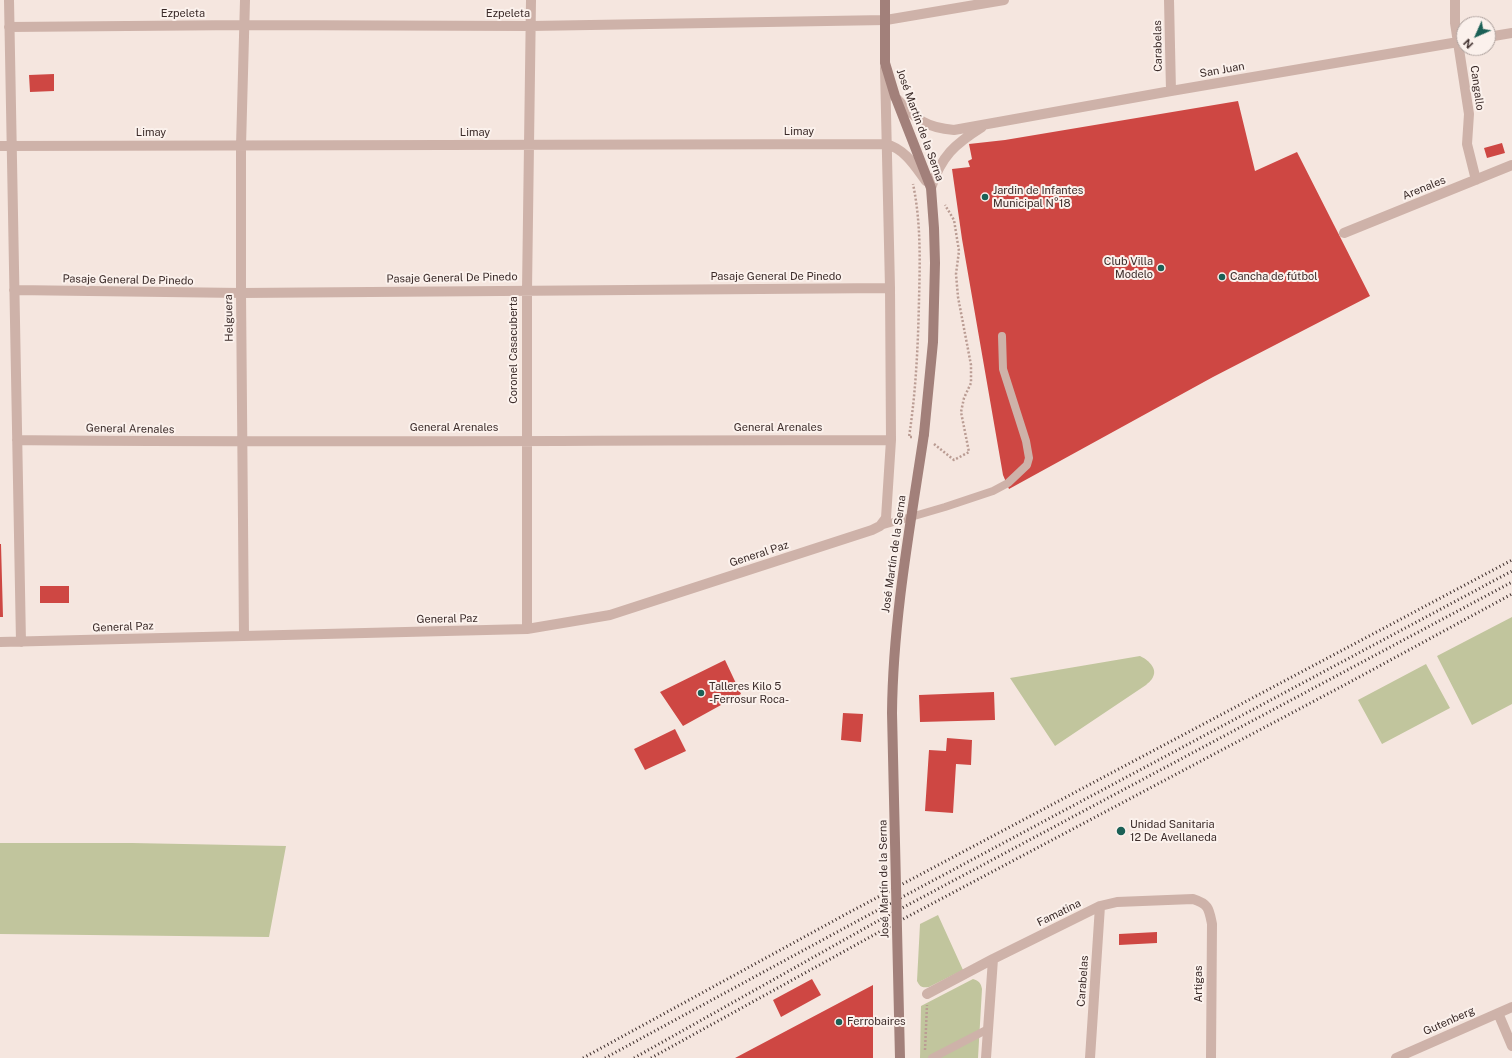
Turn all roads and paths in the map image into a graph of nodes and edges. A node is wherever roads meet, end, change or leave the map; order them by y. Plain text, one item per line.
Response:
1 (9, 0) edge
2 (245, 0) edge
3 (531, 0) edge
4 (885, 0) edge
5 (1004, 0) edge
6 (1169, 0) edge
7 (1455, 0) edge
8 (886, 20) junction
9 (245, 26) junction
10 (531, 26) junction
11 (9, 27) junction
12 (1456, 28) edge
13 (1512, 33) edge
14 (1496, 36) edge
15 (1456, 43) edge
16 (1463, 56) edge
17 (885, 63) junction
18 (1171, 91) junction
19 (895, 96) junction
20 (984, 125) junction
21 (886, 144) junction
22 (12, 145) junction
23 (529, 145) junction
24 (0, 146) edge
25 (242, 146) junction
26 (1512, 165) edge
27 (1476, 180) junction
28 (913, 184) dead end
29 (931, 188) junction
30 (944, 203) dead end
31 (1344, 233) dead end
32 (890, 288) junction
33 (14, 290) junction
34 (527, 290) junction
35 (241, 293) junction
36 (1002, 336) dead end
37 (923, 437) junction
38 (17, 440) junction
39 (526, 440) junction
40 (891, 440) junction
41 (243, 442) junction
42 (880, 526) junction
43 (528, 629) junction
44 (244, 636) junction
45 (0, 642) edge
46 (21, 642) junction
47 (1100, 906) junction
48 (1210, 910) joint
49 (993, 959) junction
50 (927, 994) joint
51 (1512, 1007) edge
52 (1498, 1013) junction
53 (988, 1029) junction
54 (1512, 1046) edge
55 (925, 1051) dead end
56 (900, 1058) edge
57 (932, 1058) edge
58 (986, 1058) edge
59 (1090, 1058) edge
60 (1211, 1058) edge
61 (1396, 1058) edge

1 - 11 street
2 - 9 street, Helguera
3 - 10 street, Coronel Casacuberta
4 - 8 street, José Martín de la Serna
5 - 8 street, Ezpeleta
6 - 18 street, Carabelas
7 - 12 street, Cangallo
8 - 10 street, Ezpeleta
8 - 17 street, José Martín de la Serna
9 - 10 street, Ezpeleta
9 - 11 street, Ezpeleta
9 - 25 street, Helguera
10 - 23 street, Coronel Casacuberta
11 - 22 street
13 - 14 street
15 - 18 street, San Juan
16 - 27 street, Cangallo
17 - 19 street, José Martín de la Serna
17 - 21 street, José Martín de la Serna
18 - 20 street, San Juan
19 - 20 street, San Juan
19 - 29 street, José Martín de la Serna
20 - 29 street, San Juan
21 - 23 street, Limay
21 - 29 street, Limay
21 - 32 street, José Martín de la Serna
22 - 24 street, Limay
22 - 25 street, Limay
22 - 33 street
23 - 25 street, Limay
23 - 34 street, Coronel Casacuberta
25 - 35 street, Helguera
26 - 27 street, Arenales
27 - 31 street, Arenales
28 - 37 path
29 - 37 street, José Martín de la Serna
30 - 37 path
32 - 34 street, Pasaje General De Pinedo
32 - 40 street, José Martín de la Serna
33 - 35 street, Pasaje General De Pinedo
33 - 38 street
34 - 35 street, Pasaje General De Pinedo
34 - 39 street, Coronel Casacuberta
35 - 41 street, Helguera
36 - 42 lane
37 - 56 street, José Martín de la Serna, bridge
38 - 41 street, General Arenales
38 - 46 street
39 - 40 street, General Arenales
39 - 41 street, General Arenales
39 - 43 street, Coronel Casacuberta
40 - 42 street, José Martín de la Serna
41 - 44 street, Helguera
42 - 43 street, General Paz
43 - 44 street, General Paz
44 - 46 street, General Paz
45 - 46 street, General Paz
47 - 48 street, Famatina
47 - 49 street, Famatina
47 - 59 street, Carabelas
48 - 60 street, Artigas
49 - 50 street, Famatina
49 - 53 street
50 - 55 path
51 - 52 street, Gutenberg
52 - 54 street
52 - 61 street, Gutenberg
53 - 57 lane
53 - 58 street

